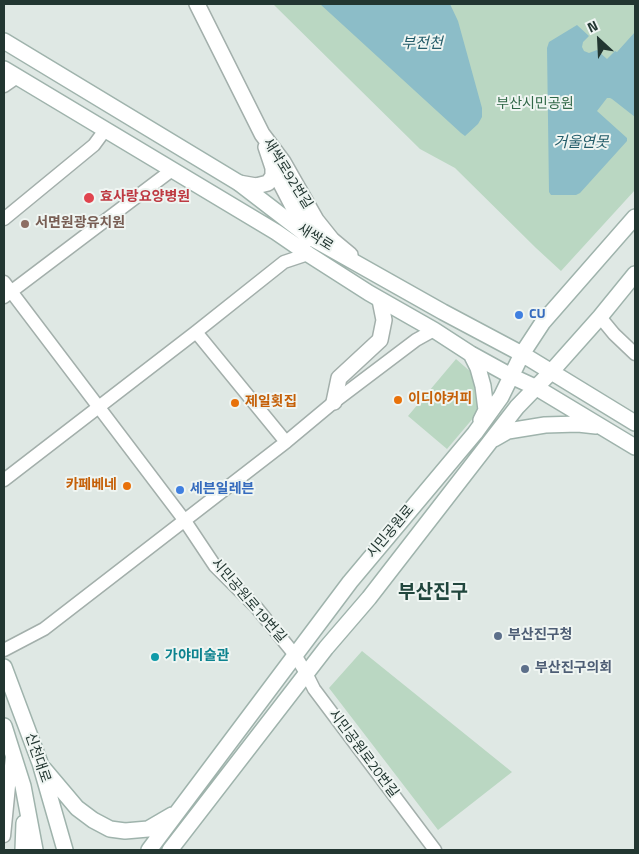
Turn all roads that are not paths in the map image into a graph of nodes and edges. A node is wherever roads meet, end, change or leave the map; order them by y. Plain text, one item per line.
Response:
1 (197, 4) edge
2 (4, 41) edge
3 (4, 69) edge
4 (17, 77) junction
5 (4, 86) edge
6 (105, 130) junction
7 (262, 134) junction
8 (273, 168) junction
9 (172, 170) junction
10 (239, 183) junction
11 (635, 217) edge
12 (4, 219) edge
13 (308, 236) junction
14 (308, 254) junction
15 (635, 274) edge
16 (378, 275) junction
17 (6, 291) edge
18 (380, 300) junction
19 (600, 317) junction
20 (434, 330) junction
21 (196, 332) junction
22 (471, 354) junction
23 (522, 354) junction
24 (635, 354) edge
25 (551, 372) junction
26 (511, 376) junction
27 (537, 388) junction
28 (334, 402) junction
29 (98, 407) junction
30 (635, 423) edge
31 (603, 427) junction
32 (474, 433) junction
33 (491, 441) junction
34 (286, 442) junction
35 (635, 447) edge
36 (4, 480) edge
37 (185, 521) junction
38 (4, 650) edge
39 (295, 655) junction
40 (4, 668) edge
41 (306, 674) junction
42 (4, 726) edge
43 (12, 751) junction
44 (40, 763) junction
45 (23, 786) junction
46 (180, 810) junction
47 (4, 836) edge
48 (23, 850) edge
49 (35, 850) edge
50 (65, 850) edge
51 (149, 850) edge
52 (170, 850) edge
53 (435, 850) edge

1 - 7 main road, 새싹로92번길
2 - 10 main road, 새싹로
3 - 4 main road, 새싹로
4 - 5 street
4 - 6 main road, 새싹로
6 - 9 main road, 새싹로
6 - 12 street
7 - 8 main road, 새싹로92번길
7 - 16 main road, 새싹로92번길
8 - 10 main road
8 - 13 main road, 새싹로92번길
9 - 14 main road, 새싹로
9 - 17 street
10 - 13 main road, 새싹로
11 - 23 main road, 시민공원로
13 - 14 main road, 새싹로92번길
13 - 16 main road, 새싹로
14 - 18 main road, 새싹로
14 - 21 street, 새싹로
15 - 19 main road, 시민공원로
16 - 23 main road, 새싹로
17 - 29 street, 시민공원로19번길
18 - 20 main road, 새싹로
18 - 28 main road
19 - 24 street
19 - 25 main road, 시민공원로
20 - 22 main road, 새싹로
20 - 28 street
21 - 29 street
21 - 34 street
22 - 26 main road, 새싹로
22 - 32 main road
23 - 25 main road, 새싹로
23 - 26 main road, 시민공원로
25 - 27 main road, 시민공원로
25 - 30 main road, 새싹로
26 - 27 main road, 새싹로
26 - 32 main road, 시민공원로
27 - 31 main road, 새싹로
27 - 33 main road, 시민공원로
28 - 34 street
29 - 36 street
29 - 37 street, 시민공원로19번길
31 - 33 main road
31 - 35 main road, 새싹로
32 - 39 main road, 시민공원로
33 - 41 main road, 시민공원로
34 - 37 street
37 - 38 street
37 - 39 street, 시민공원로19번길
39 - 41 street, 시민공원로20번길
39 - 46 main road, 시민공원로
40 - 44 main road, 신천대로
41 - 52 main road, 시민공원로
41 - 53 street, 시민공원로20번길
42 - 43 main road, 신천대로
43 - 45 main road, 신천대로
43 - 47 street
44 - 46 main road
44 - 50 main road, 신천대로
45 - 48 main road
45 - 49 main road, 신천대로
46 - 51 main road, 시민공원로

